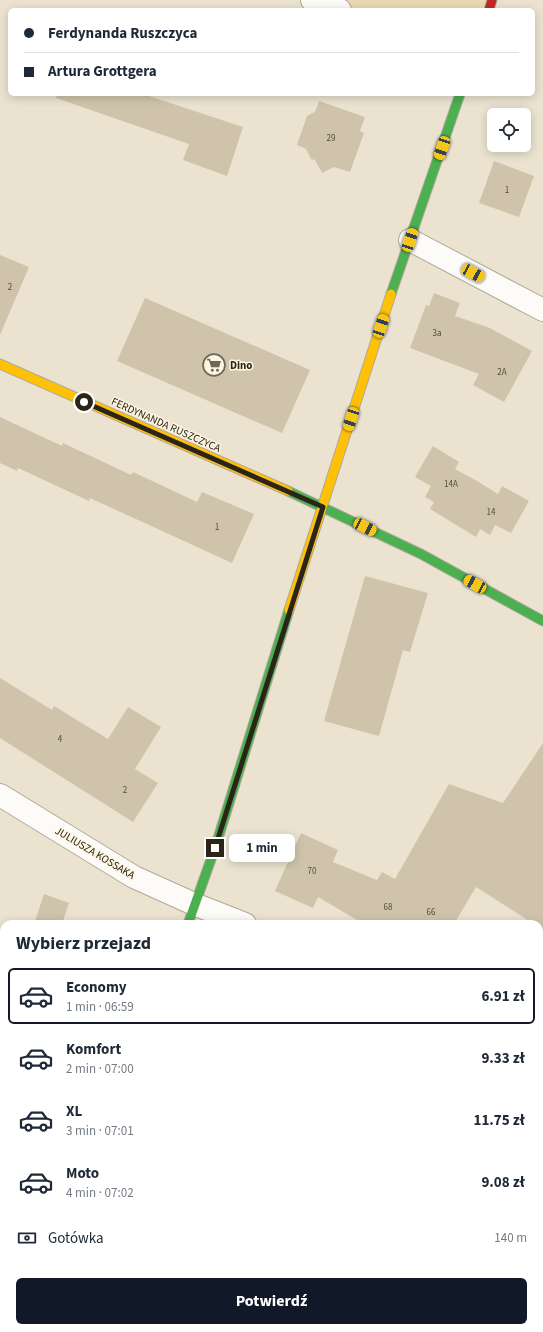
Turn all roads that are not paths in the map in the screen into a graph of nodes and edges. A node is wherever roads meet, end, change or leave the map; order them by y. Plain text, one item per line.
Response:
1 (312, 0) edge
2 (334, 8) edge
3 (459, 96) edge
4 (410, 240) junction
5 (543, 310) edge
6 (0, 364) edge
7 (323, 507) junction
8 (543, 621) edge
9 (0, 794) edge
10 (191, 914) edge
11 (223, 920) edge

1 - 2 street
3 - 4 street
4 - 5 street
4 - 7 street
6 - 7 street, FERDYNANDA RUSZCZYCA
7 - 8 street, FERDYNANDA RUSZCZYCA
7 - 10 street
9 - 10 street, JULIUSZA KOSSAKA
10 - 11 street, JULIUSZA KOSSAKA

